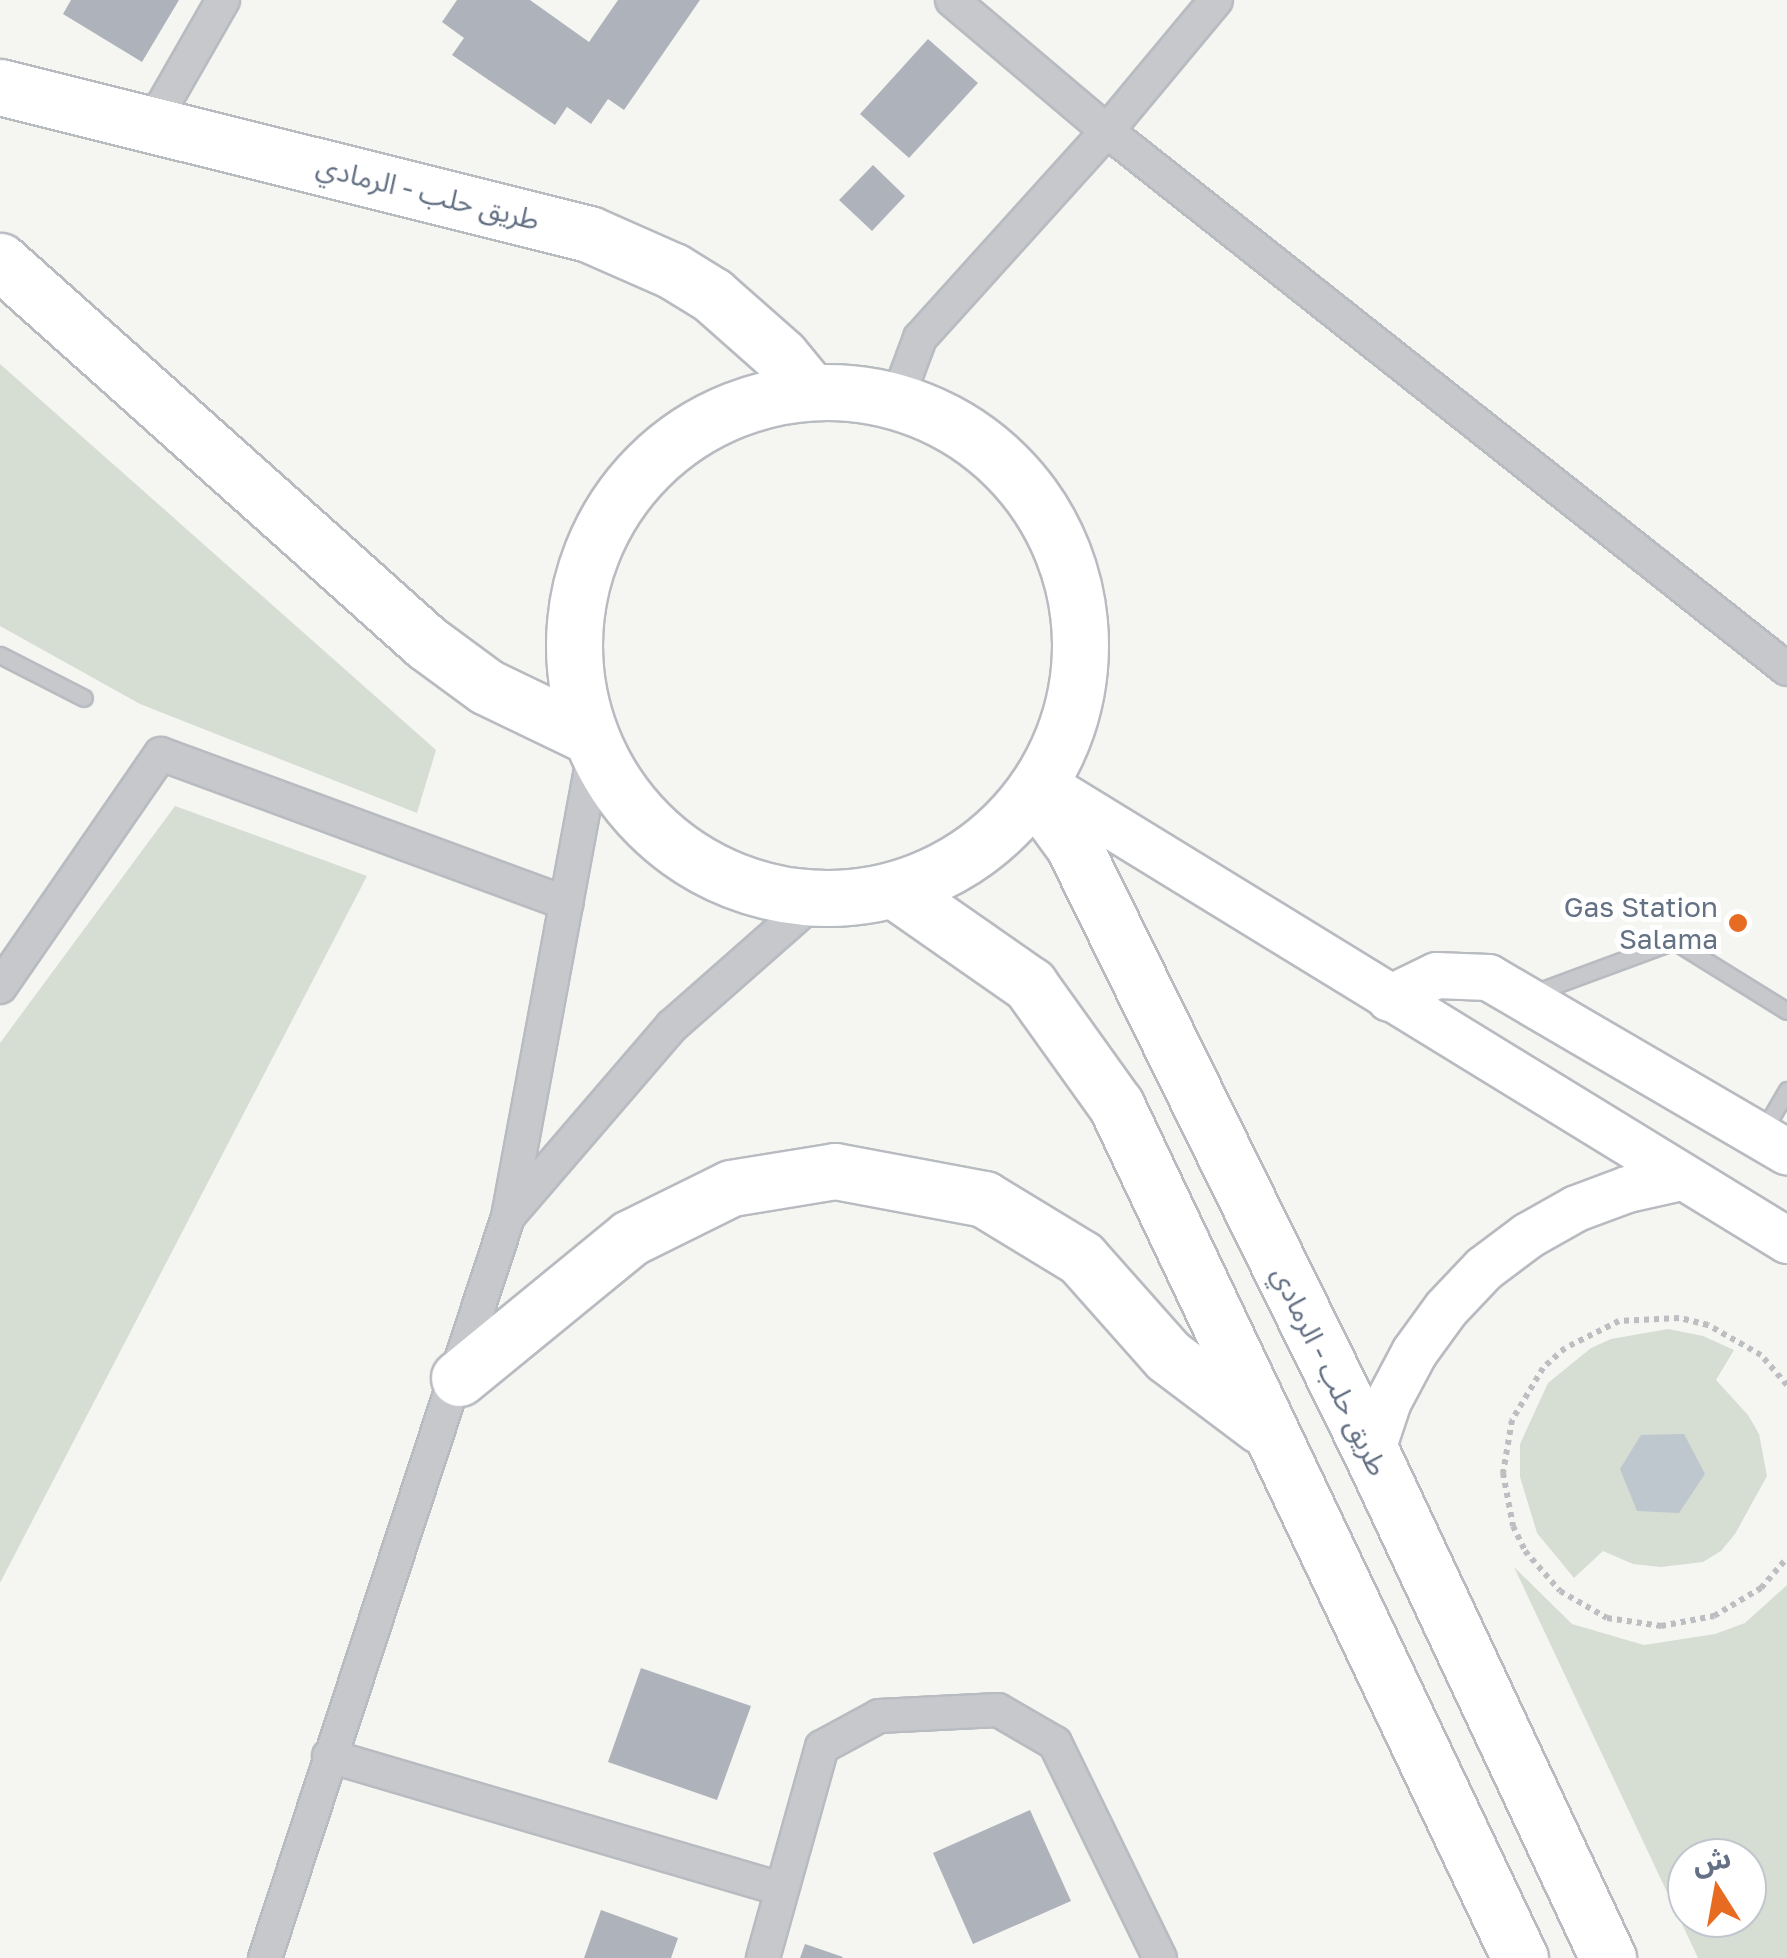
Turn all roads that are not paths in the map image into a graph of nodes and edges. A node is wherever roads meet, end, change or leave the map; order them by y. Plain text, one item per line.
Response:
1 (223, 0) edge
2 (952, 0) edge
3 (1216, 0) edge
4 (0, 86) edge
5 (152, 124) junction
6 (1107, 131) junction
7 (0, 261) edge
8 (810, 391) junction
9 (897, 400) junction
10 (0, 655) edge
11 (1787, 669) edge
12 (84, 698) dead end
13 (592, 743) junction
14 (1038, 788) junction
15 (894, 890) junction
16 (816, 898) junction
17 (567, 903) junction
18 (0, 987) edge
19 (1525, 996) junction
20 (1389, 998) junction
21 (1787, 1012) edge
22 (1787, 1090) edge
23 (1774, 1144) edge
24 (1681, 1177) junction
25 (508, 1217) junction
26 (1787, 1240) edge
27 (458, 1378) junction
28 (1268, 1432) junction
29 (1370, 1452) junction
30 (328, 1756) junction
31 (781, 1890) junction
32 (265, 1958) edge
33 (763, 1958) edge
34 (1160, 1958) edge
35 (1520, 1958) edge
36 (1608, 1958) edge

1 - 5 street
2 - 6 street
3 - 6 street
4 - 5 highway, طريق حلب - الرمادي
5 - 8 highway, طريق حلب - الرمادي
6 - 9 street
6 - 11 street
7 - 13 highway
8 - 9 highway
8 - 13 highway
9 - 14 highway
10 - 12 lane
13 - 16 highway
13 - 17 street
14 - 15 highway
14 - 20 main road
14 - 29 highway, طريق حلب - الرمادي
15 - 16 highway
15 - 28 highway
16 - 25 street
17 - 18 street
17 - 25 street
19 - 20 main road
19 - 21 lane
19 - 23 main road
20 - 24 main road
22 - 23 lane
24 - 26 main road
24 - 29 main road
25 - 27 street
27 - 28 highway
27 - 30 street
28 - 35 highway
29 - 36 highway, طريق حلب - الرمادي
30 - 31 street
30 - 32 street
31 - 33 street
31 - 34 street

